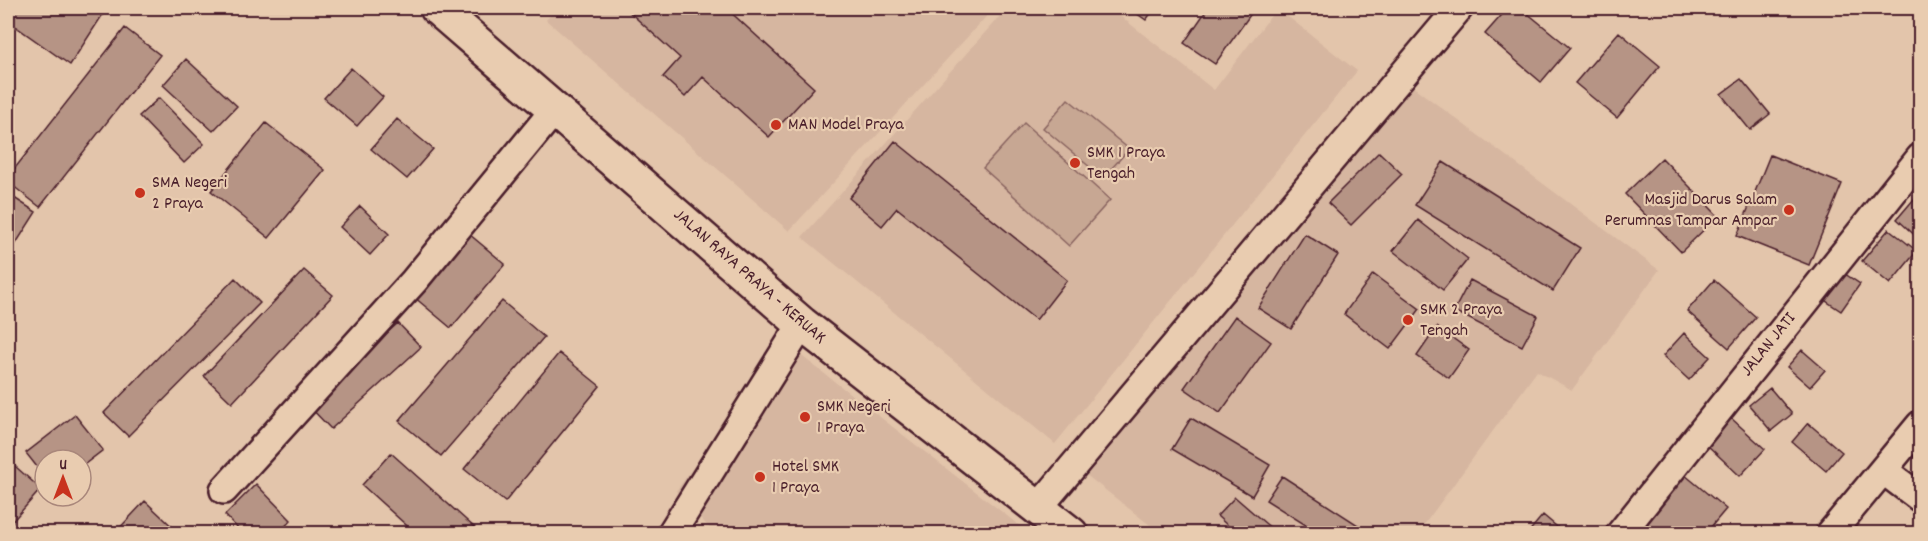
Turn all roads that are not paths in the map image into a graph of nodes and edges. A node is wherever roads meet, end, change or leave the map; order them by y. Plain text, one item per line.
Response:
1 (437, 8) edge
2 (1459, 8) edge
3 (555, 108) junction
4 (1920, 158) edge
5 (802, 324) junction
6 (1920, 425) edge
7 (1883, 470) junction
8 (224, 490) dead end
9 (1920, 498) edge
10 (1038, 508) junction
11 (671, 534) edge
12 (1071, 534) edge
13 (1620, 534) edge
14 (1830, 534) edge

1 - 3 main road, JALAN RAYA PRAYA - KERUAK
2 - 10 street
3 - 5 main road, JALAN RAYA PRAYA - KERUAK
3 - 8 street
4 - 13 street, JALAN JATI
5 - 10 main road, JALAN RAYA PRAYA - KERUAK
5 - 11 street
6 - 7 street
7 - 9 street
7 - 14 street
10 - 12 main road, JALAN RAYA PRAYA - KERUAK

